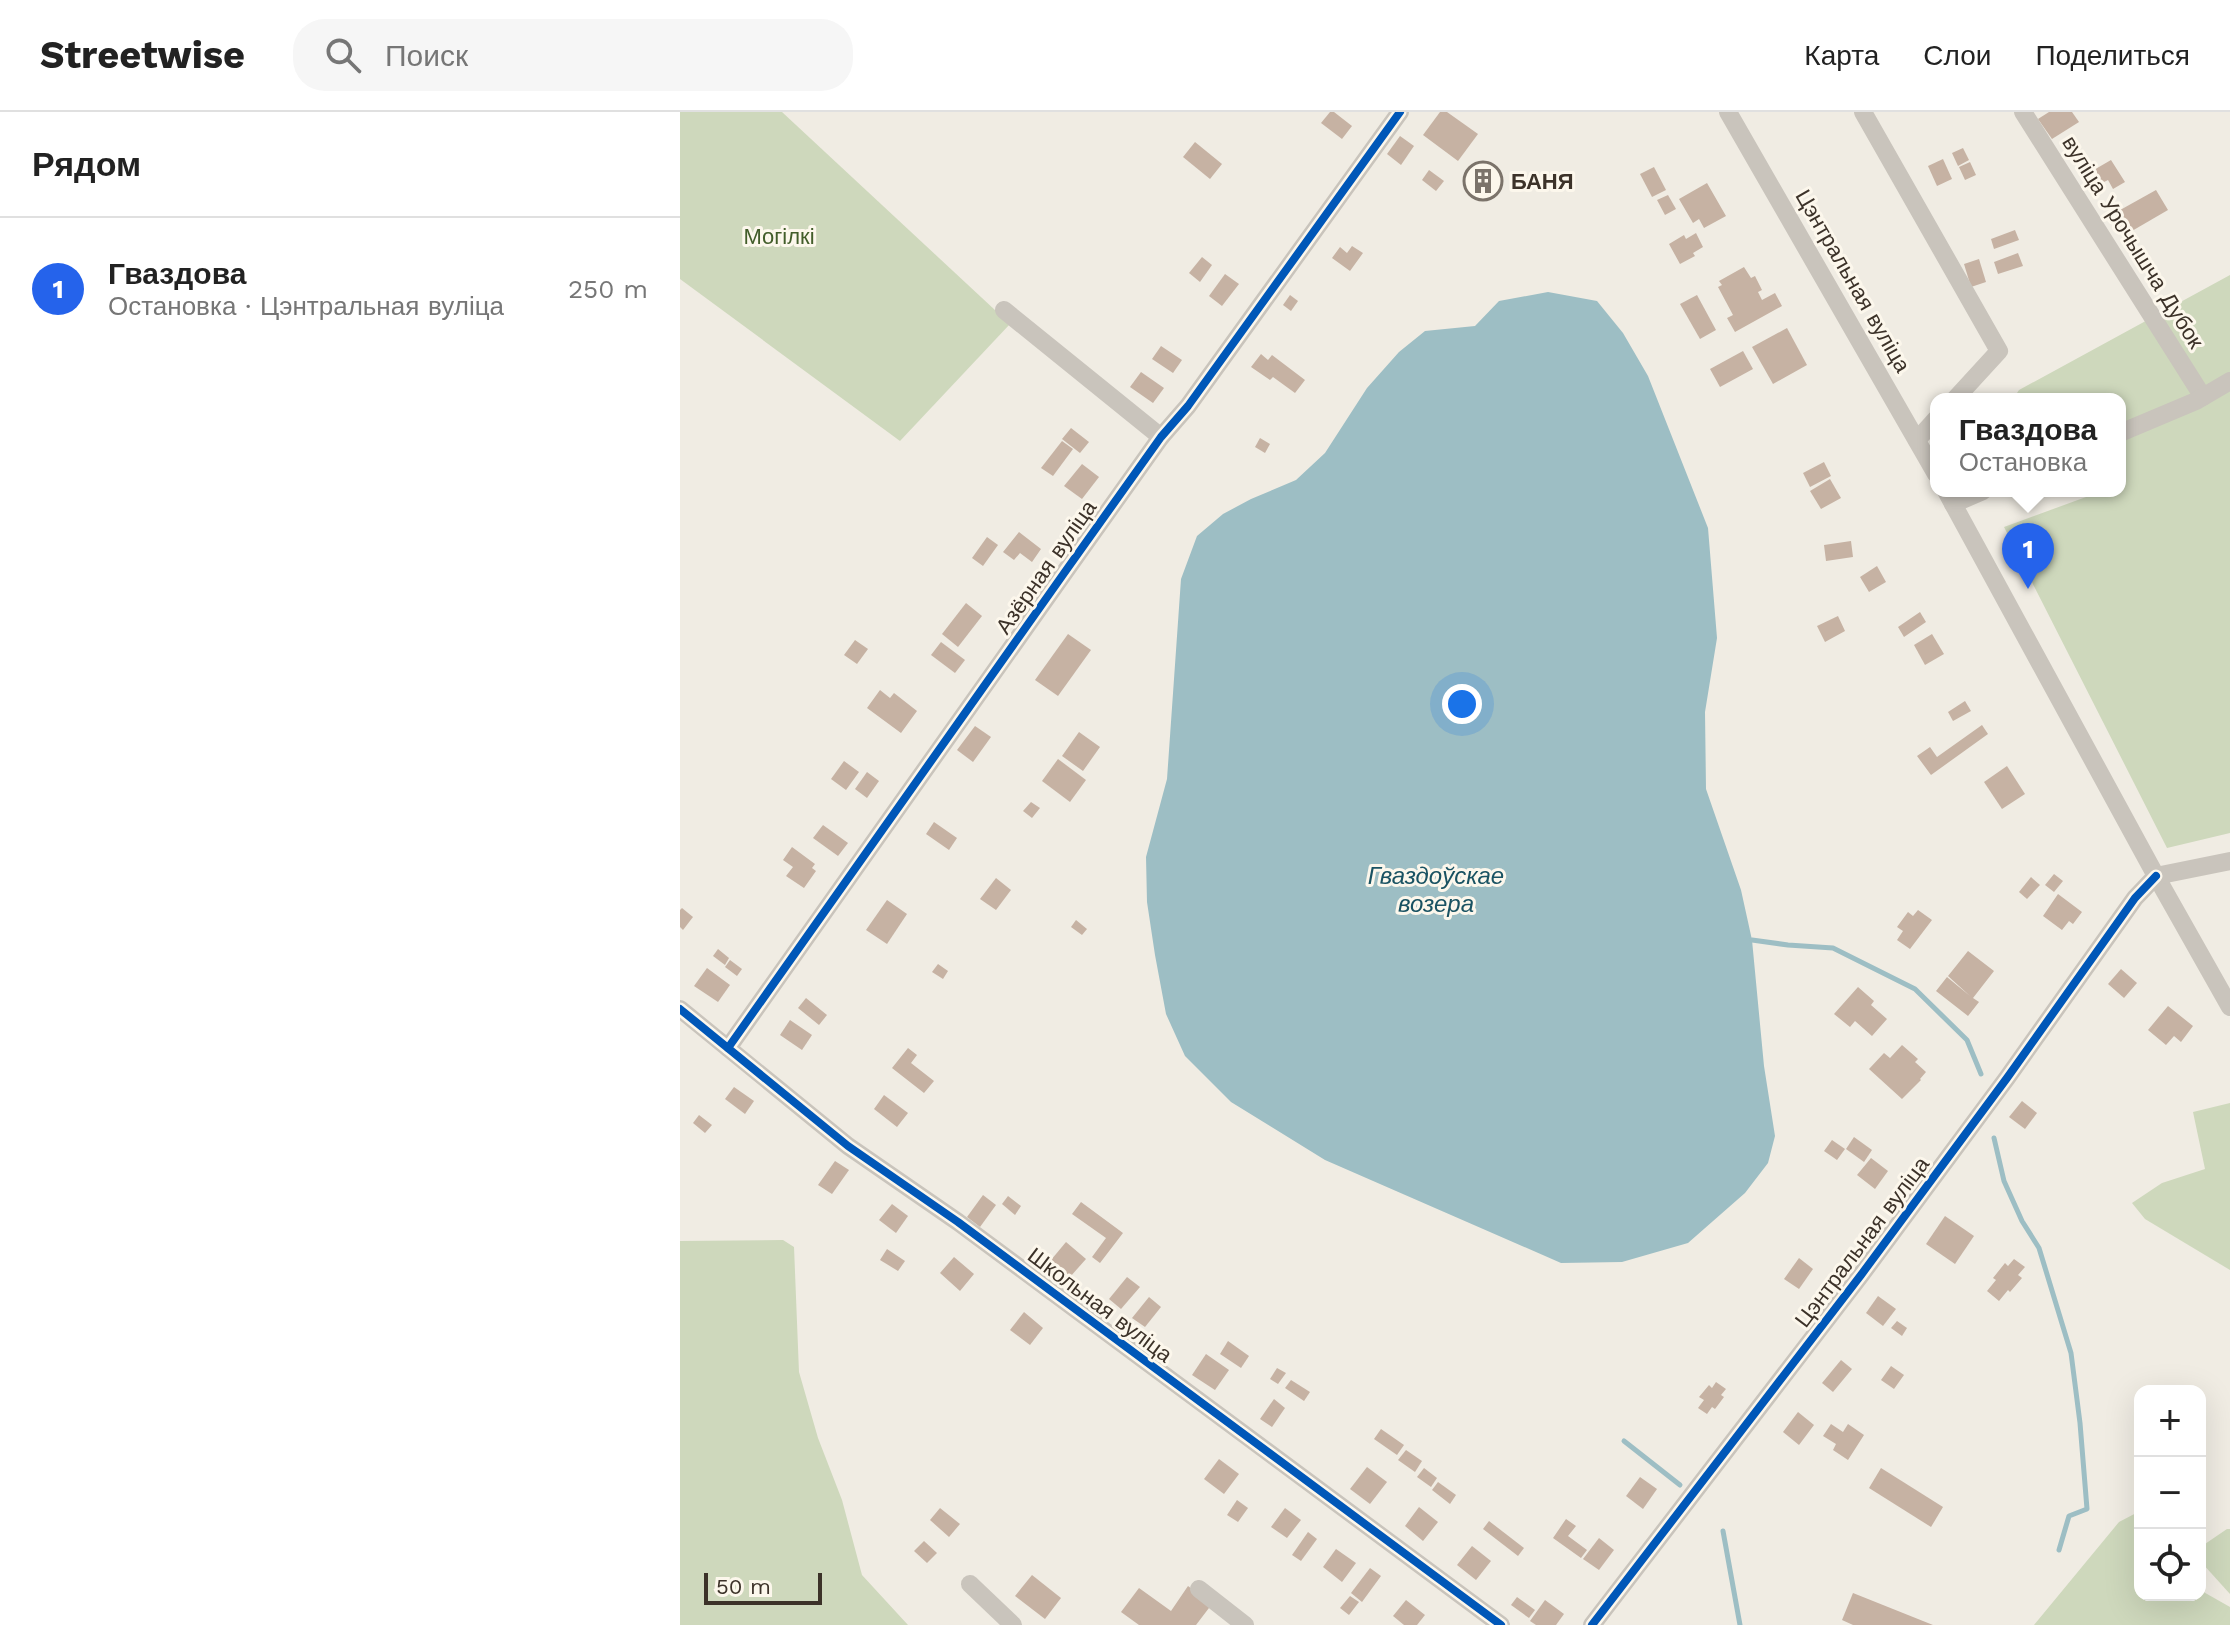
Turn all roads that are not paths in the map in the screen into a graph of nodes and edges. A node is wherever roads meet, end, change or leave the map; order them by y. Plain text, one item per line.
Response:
1 (1400, 112) edge
2 (1728, 112) edge
3 (1863, 112) edge
4 (2023, 112) edge
5 (1004, 310) dead end
6 (2230, 381) edge
7 (1960, 393) edge
8 (2203, 397) junction
9 (1930, 426) edge
10 (2126, 430) edge
11 (1161, 437) junction
12 (1917, 440) junction
13 (1930, 463) edge
14 (1949, 497) edge
15 (2230, 861) edge
16 (2156, 876) junction
17 (2230, 1007) edge
18 (680, 1009) edge
19 (728, 1048) junction
20 (970, 1584) dead end
21 (1199, 1589) dead end
22 (1013, 1625) edge
23 (1245, 1625) edge
24 (1501, 1625) edge
25 (1592, 1625) edge

1 - 11 street, Азёрная вуліца
2 - 12 street, Цэнтральная вуліца
3 - 7 street
4 - 8 street, вуліца Урочышча Дубок
5 - 11 street
6 - 8 street
8 - 10 street
9 - 12 street
11 - 19 street, Азёрная вуліца
12 - 13 street, Цэнтральная вуліца
14 - 16 street
15 - 16 street
16 - 17 street
16 - 25 street, Цэнтральная вуліца
18 - 19 street, Школьная вуліца
19 - 24 street, Школьная вуліца
20 - 22 street
21 - 23 street

